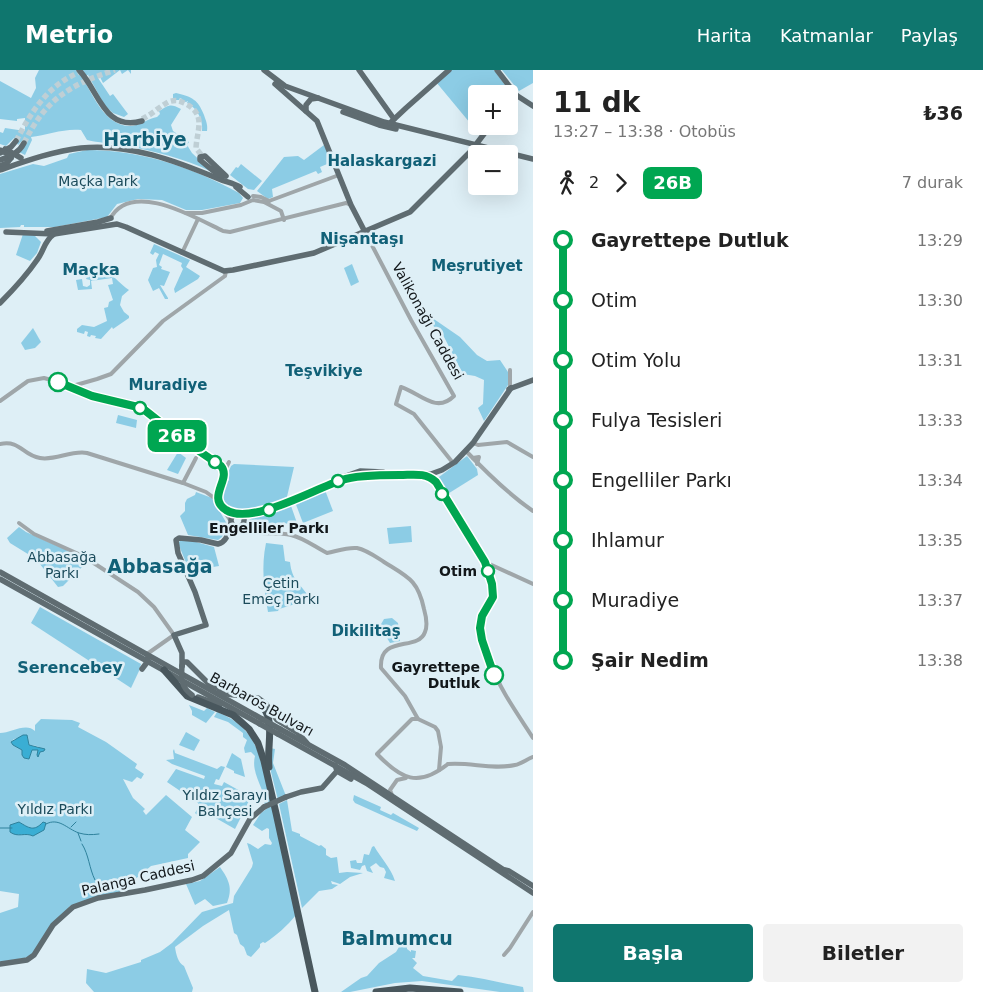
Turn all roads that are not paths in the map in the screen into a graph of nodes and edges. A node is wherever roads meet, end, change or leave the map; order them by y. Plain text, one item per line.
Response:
1 (79, 70) edge
2 (258, 70) edge
3 (264, 70) edge
4 (359, 70) edge
5 (449, 70) edge
6 (497, 70) edge
7 (272, 82) junction
8 (508, 85) edge
9 (518, 96) edge
10 (290, 97) junction
11 (310, 97) junction
12 (533, 106) edge
13 (306, 110) junction
14 (142, 120) tunnel mouth
15 (390, 122) junction
16 (16, 141) tunnel mouth
17 (24, 143) tunnel mouth
18 (471, 145) edge
19 (3, 150) edge
20 (468, 154) edge
21 (518, 156) edge
22 (201, 157) tunnel mouth
23 (518, 158) edge
24 (0, 160) edge
25 (29, 160) junction
26 (533, 160) edge
27 (1, 168) edge
28 (340, 175) junction
29 (223, 177) junction
30 (239, 188) junction
31 (250, 196) junction
32 (269, 203) junction
33 (244, 204) junction
34 (352, 206) junction
35 (205, 212) junction
36 (184, 213) junction
37 (200, 220) junction
38 (284, 220) junction
39 (111, 221) junction
40 (34, 231) junction
41 (3, 232) edge
42 (366, 232) junction
43 (42, 234) junction
44 (54, 234) junction
45 (43, 247) junction
46 (182, 253) junction
47 (226, 271) junction
48 (0, 304) edge
49 (512, 372) dead end
50 (533, 380) edge
51 (77, 384) junction
52 (69, 387) junction
53 (510, 387) junction
54 (75, 390) junction
55 (0, 402) edge
56 (473, 443) junction
57 (0, 444) edge
58 (194, 448) junction
59 (466, 451) junction
60 (205, 456) junction
61 (533, 457) edge
62 (196, 458) junction
63 (473, 458) junction
64 (213, 460) junction
65 (453, 462) junction
66 (218, 464) junction
67 (477, 464) junction
68 (442, 470) junction
69 (377, 471) junction
70 (356, 472) junction
71 (427, 473) junction
72 (225, 474) junction
73 (364, 477) junction
74 (348, 478) junction
75 (436, 482) junction
76 (183, 483) junction
77 (221, 484) junction
78 (326, 486) junction
79 (219, 491) junction
80 (206, 492) junction
81 (533, 511) edge
82 (255, 513) junction
83 (238, 514) junction
84 (245, 522) junction
85 (19, 524) dead end
86 (234, 525) junction
87 (252, 532) junction
88 (485, 562) junction
89 (2, 579) edge
90 (533, 584) edge
91 (174, 636) junction
92 (143, 655) junction
93 (148, 661) junction
94 (182, 666) junction
95 (164, 670) junction
96 (210, 690) junction
97 (192, 695) junction
98 (245, 696) junction
99 (412, 709) junction
100 (243, 714) junction
101 (233, 716) junction
102 (418, 719) junction
103 (261, 721) junction
104 (408, 722) junction
105 (279, 731) junction
106 (533, 738) edge
107 (307, 743) junction
108 (533, 757) edge
109 (441, 761) junction
110 (448, 764) junction
111 (336, 768) junction
112 (392, 769) junction
113 (439, 770) junction
114 (356, 772) junction
115 (399, 774) junction
116 (395, 778) junction
117 (411, 778) junction
118 (383, 792) junction
119 (461, 846) junction
120 (475, 850) junction
121 (291, 874) junction
122 (533, 891) edge
123 (533, 912) edge
124 (504, 955) dead end
125 (310, 959) junction
126 (0, 964) edge
127 (315, 992) edge
128 (320, 992) edge
129 (376, 992) edge
130 (460, 992) edge

1 - 14 main road
2 - 7 main road, Valikonağı Caddesi
3 - 11 main road
4 - 15 main road
5 - 15 main road
6 - 8 main road
7 - 10 main road, Valikonağı Caddesi
7 - 11 main road
9 - 12 main road
10 - 11 main road
10 - 13 main road, Valikonağı Caddesi
11 - 13 main road
11 - 15 main road
11 - 15 main road
13 - 28 main road, Valikonağı Caddesi
15 - 18 main road
16 - 19 main road
17 - 24 main road
19 - 25 main road, bridge
19 - 27 main road, bridge
20 - 42 main road
21 - 26 main road
22 - 29 main road
23 - 26 main road
25 - 27 main road
25 - 29 main road
28 - 32 street
28 - 34 main road, Valikonağı Caddesi
29 - 30 main road
29 - 30 main road
30 - 31 main road
31 - 32 street
31 - 33 street
32 - 33 street
32 - 38 street
33 - 35 street
34 - 38 street
34 - 42 main road, Valikonağı Caddesi
35 - 36 street
35 - 37 street
36 - 37 street
36 - 39 street
37 - 38 street
37 - 46 street
39 - 40 main road
39 - 44 main road
39 - 46 main road
40 - 41 main road
40 - 43 main road
41 - 43 main road
42 - 47 main road
42 - 65 street, Valikonağı Caddesi
43 - 44 main road
43 - 45 main road
44 - 45 main road
45 - 48 main road
46 - 47 main road
47 - 51 street
49 - 53 street
50 - 53 main road
51 - 52 street
51 - 54 street
52 - 54 street
52 - 55 street
53 - 56 main road
54 - 58 street
56 - 59 main road
56 - 61 street
56 - 65 main road
57 - 76 street
58 - 60 street
58 - 62 street
59 - 63 street
59 - 65 main road
60 - 62 street
60 - 64 street
62 - 76 street
63 - 67 street
63 - 67 street
64 - 66 street
64 - 72 street
65 - 68 main road
65 - 71 main road
66 - 72 street
66 - 77 street
67 - 81 street
68 - 71 main road
68 - 75 street
69 - 70 main road
69 - 71 main road
69 - 73 main road
70 - 74 main road
70 - 78 main road
71 - 73 main road
71 - 75 street
71 - 75 street
72 - 77 street
73 - 74 main road
74 - 78 main road
75 - 88 street
76 - 80 street
77 - 79 street
78 - 82 main road
79 - 80 street
79 - 83 street
80 - 86 street
82 - 83 main road
82 - 84 main road
83 - 84 main road
83 - 86 main road
84 - 86 main road
84 - 87 street
85 - 91 street
86 - 87 street
86 - 91 main road
87 - 99 street
88 - 90 street
88 - 106 street
89 - 92 main road, Barbaros Bulvarı
91 - 92 street
91 - 94 main road
92 - 93 main road
92 - 93 main road, Barbaros Bulvarı
92 - 96 main road, Barbaros Bulvarı
93 - 95 main road, Barbaros Bulvarı
94 - 97 main road, bridge
94 - 98 main road
95 - 100 main road, Barbaros Bulvarı
95 - 101 highway
96 - 98 main road
96 - 103 main road, Barbaros Bulvarı
97 - 100 main road
97 - 101 main road
98 - 107 main road
98 - 121 highway
99 - 102 street
99 - 104 street
100 - 103 main road, Barbaros Bulvarı
101 - 121 highway
102 - 104 street
102 - 109 street
103 - 105 main road, Barbaros Bulvarı, bridge
104 - 112 street
105 - 107 main road, Barbaros Bulvarı
105 - 111 main road, Barbaros Bulvarı
107 - 114 main road, Barbaros Bulvarı
108 - 110 street
109 - 110 street
109 - 113 street
110 - 113 street
111 - 114 main road
111 - 118 main road, Barbaros Bulvarı
111 - 126 main road, Palanga Caddesi, bridge
112 - 115 street
112 - 116 street
113 - 117 street
114 - 118 main road, Barbaros Bulvarı
115 - 116 street
115 - 117 street
116 - 118 street
117 - 118 street
118 - 119 main road, Barbaros Bulvarı
118 - 120 main road, Barbaros Bulvarı
119 - 120 main road
119 - 122 main road, Barbaros Bulvarı
120 - 122 main road, Barbaros Bulvarı
121 - 125 highway
123 - 124 street
125 - 127 highway
125 - 128 highway
129 - 130 highway

